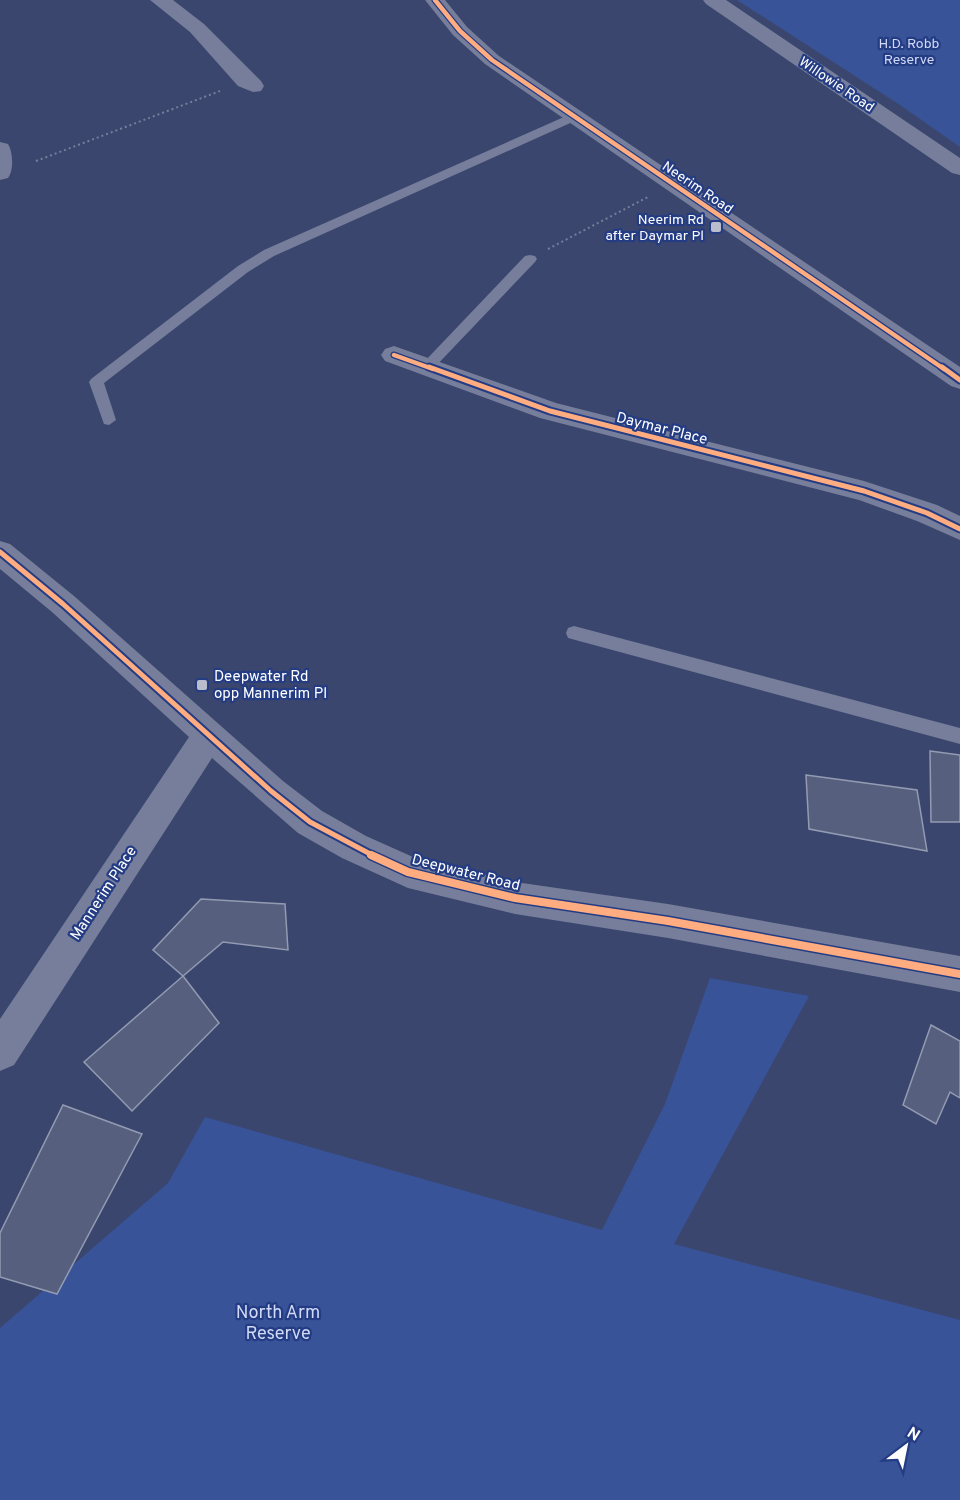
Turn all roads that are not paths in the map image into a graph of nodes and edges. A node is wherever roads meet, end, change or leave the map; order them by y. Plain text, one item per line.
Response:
1 (160, 0) edge
2 (435, 0) edge
3 (713, 0) edge
4 (249, 83) road end
5 (573, 117) junction
6 (0, 149) edge
7 (960, 168) edge
8 (0, 173) edge
9 (530, 259) road end
10 (394, 355) dead end
11 (428, 366) junction
12 (960, 380) edge
13 (109, 420) dead end
14 (960, 529) edge
15 (0, 552) edge
16 (574, 633) dead end
17 (208, 736) junction
18 (960, 736) edge
19 (960, 974) edge
20 (0, 1052) edge

1 - 4 street
2 - 5 street, Neerim Road
3 - 7 street, Willowie Road
5 - 12 street, Neerim Road
5 - 13 lane
6 - 8 street
9 - 11 lane
10 - 11 street, Daymar Place
11 - 14 street, Daymar Place
15 - 17 street, Deepwater Road
16 - 18 lane
17 - 19 street, Deepwater Road
17 - 20 street, Mannerim Place

